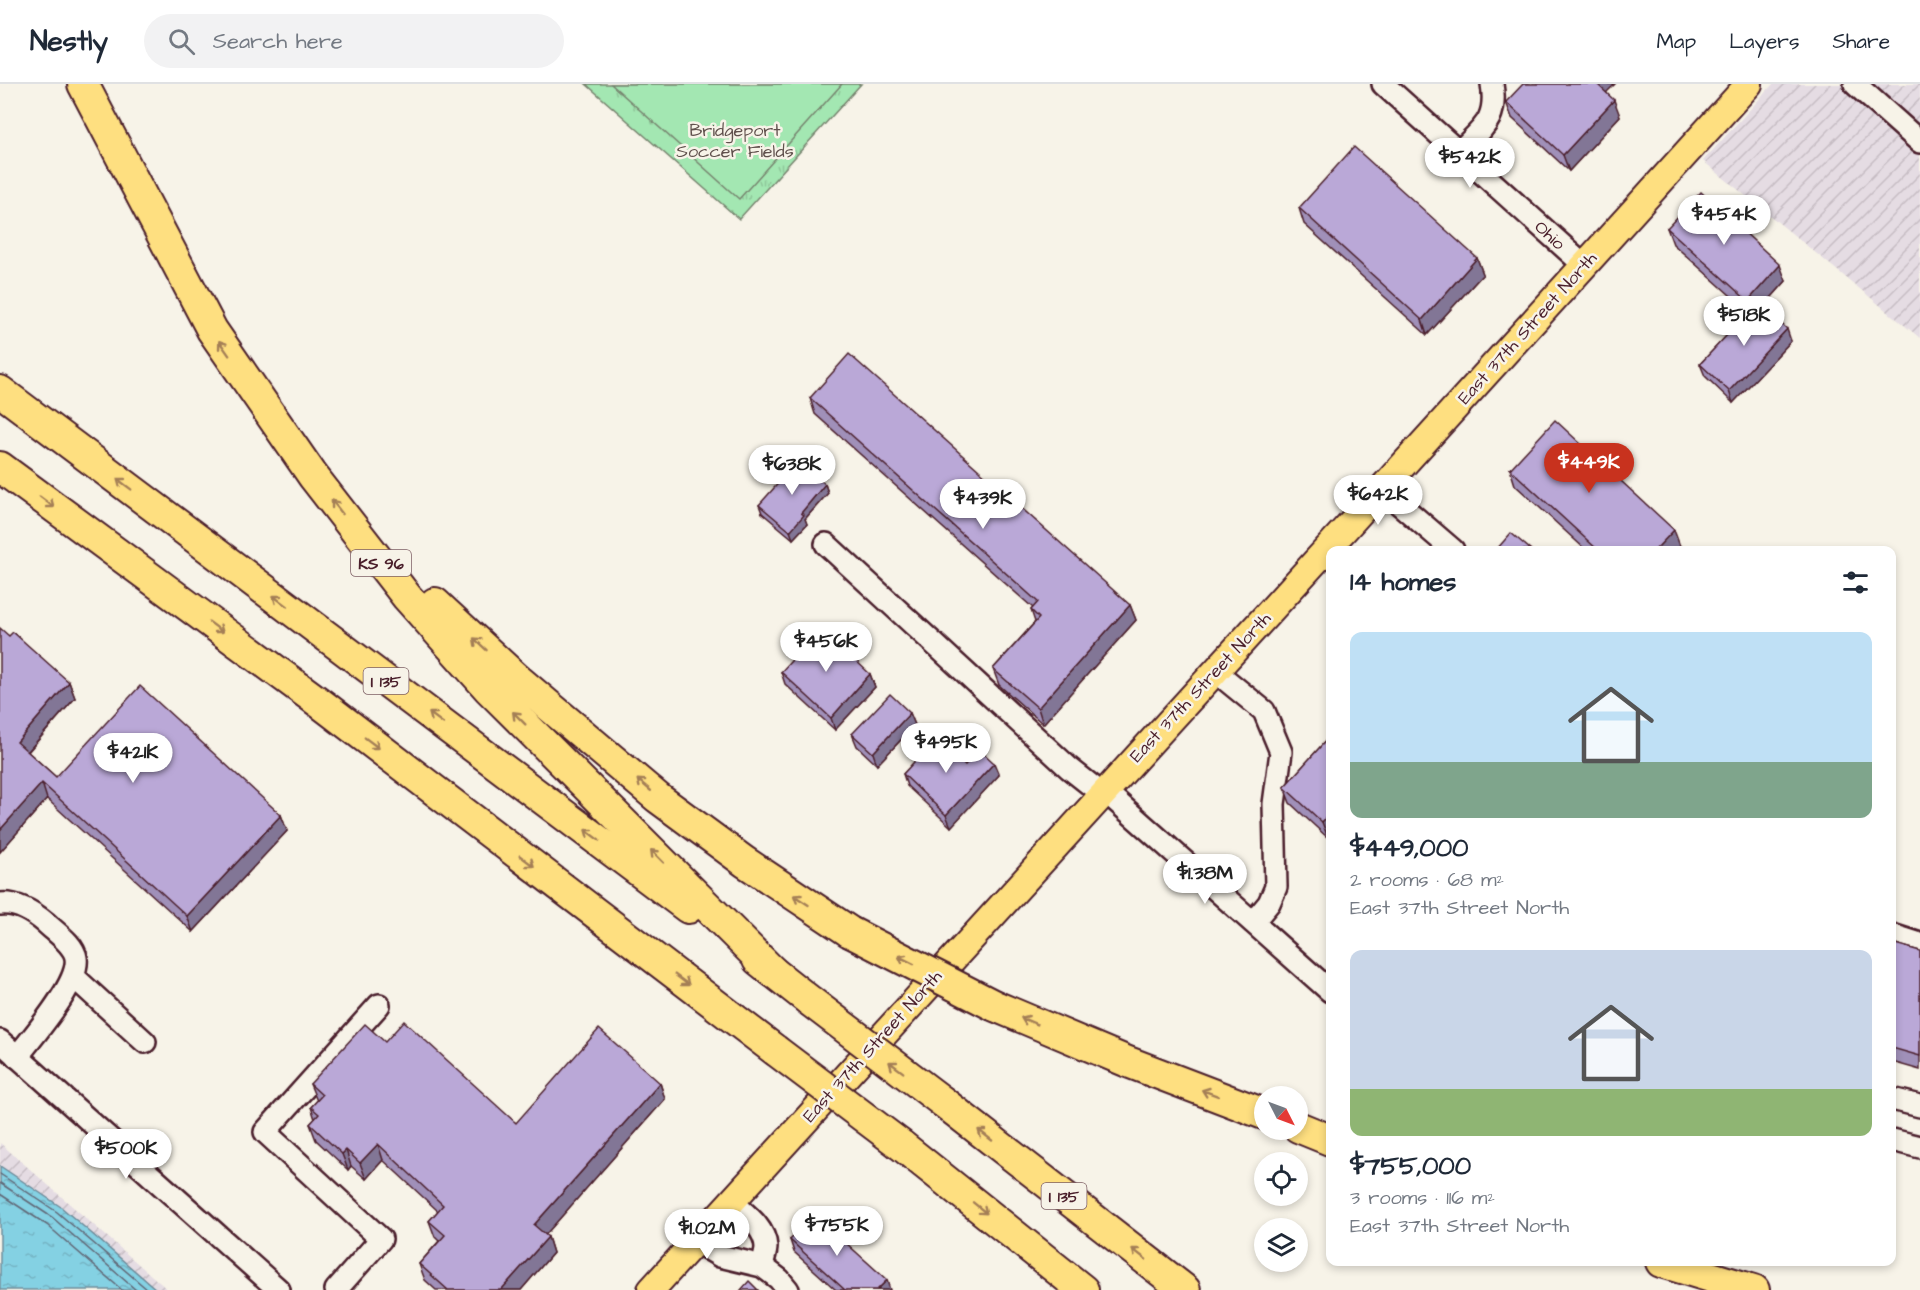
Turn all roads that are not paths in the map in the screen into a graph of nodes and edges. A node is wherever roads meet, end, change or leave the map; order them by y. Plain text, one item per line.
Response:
1 (83, 84) edge
2 (1383, 84) edge
3 (1492, 84) edge
4 (1749, 84) edge
5 (1855, 84) edge
6 (1920, 142) edge
7 (1459, 152) junction
8 (1584, 265) junction
9 (0, 391) edge
10 (0, 467) edge
11 (1382, 489) junction
12 (0, 492) edge
13 (98, 539) junction
14 (362, 539) junction
15 (826, 544) dead end
16 (1330, 546) edge
17 (1448, 546) edge
18 (1326, 550) edge
19 (1215, 671) junction
20 (1104, 793) junction
21 (0, 904) edge
22 (1253, 922) junction
23 (1896, 937) edge
24 (1920, 944) edge
25 (772, 972) junction
26 (74, 977) junction
27 (1326, 987) edge
28 (379, 1005) dead end
29 (0, 1041) edge
30 (145, 1042) dead end
31 (17, 1057) junction
32 (1896, 1100) edge
33 (1920, 1106) edge
34 (1254, 1110) edge
35 (1308, 1131) edge
36 (1326, 1138) edge
37 (1896, 1141) edge
38 (1920, 1147) edge
39 (731, 1201) junction
40 (695, 1241) junction
41 (762, 1266) junction
42 (1674, 1266) edge
43 (279, 1290) edge
44 (336, 1290) edge
45 (651, 1290) edge
46 (788, 1290) edge
47 (1083, 1290) edge
48 (1185, 1290) edge
49 (1754, 1290) edge

14 -> 1 highway, KS 96
2 - 7 street, Ohio
3 - 7 street
4 - 8 main road, East 37th Street North
5 - 6 street
7 - 8 street, Ohio
8 - 11 main road, East 37th Street North
25 -> 9 highway, I 135
10 -> 13 highway
11 - 16 main road, East 37th Street North
11 - 17 street
12 - 13 highway
13 -> 47 highway, bridge
25 -> 14 highway, KS 96
34 -> 14 highway, bridge
15 - 20 street
18 - 19 main road, East 37th Street North
19 - 20 main road, East 37th Street North
19 - 22 street
20 - 22 street
20 - 39 main road, East 37th Street North
21 - 26 street
22 - 27 street
23 - 24 street
48 -> 25 highway, I 135, bridge
26 - 30 street
26 - 31 street
28 - 44 street
29 - 31 street
31 - 43 street
32 - 33 street
35 - 36 highway
37 - 38 street
39 - 40 main road, East 37th Street North
39 - 41 street
40 - 41 street
40 - 45 main road, East 37th Street North
41 - 46 street
42 - 49 highway

